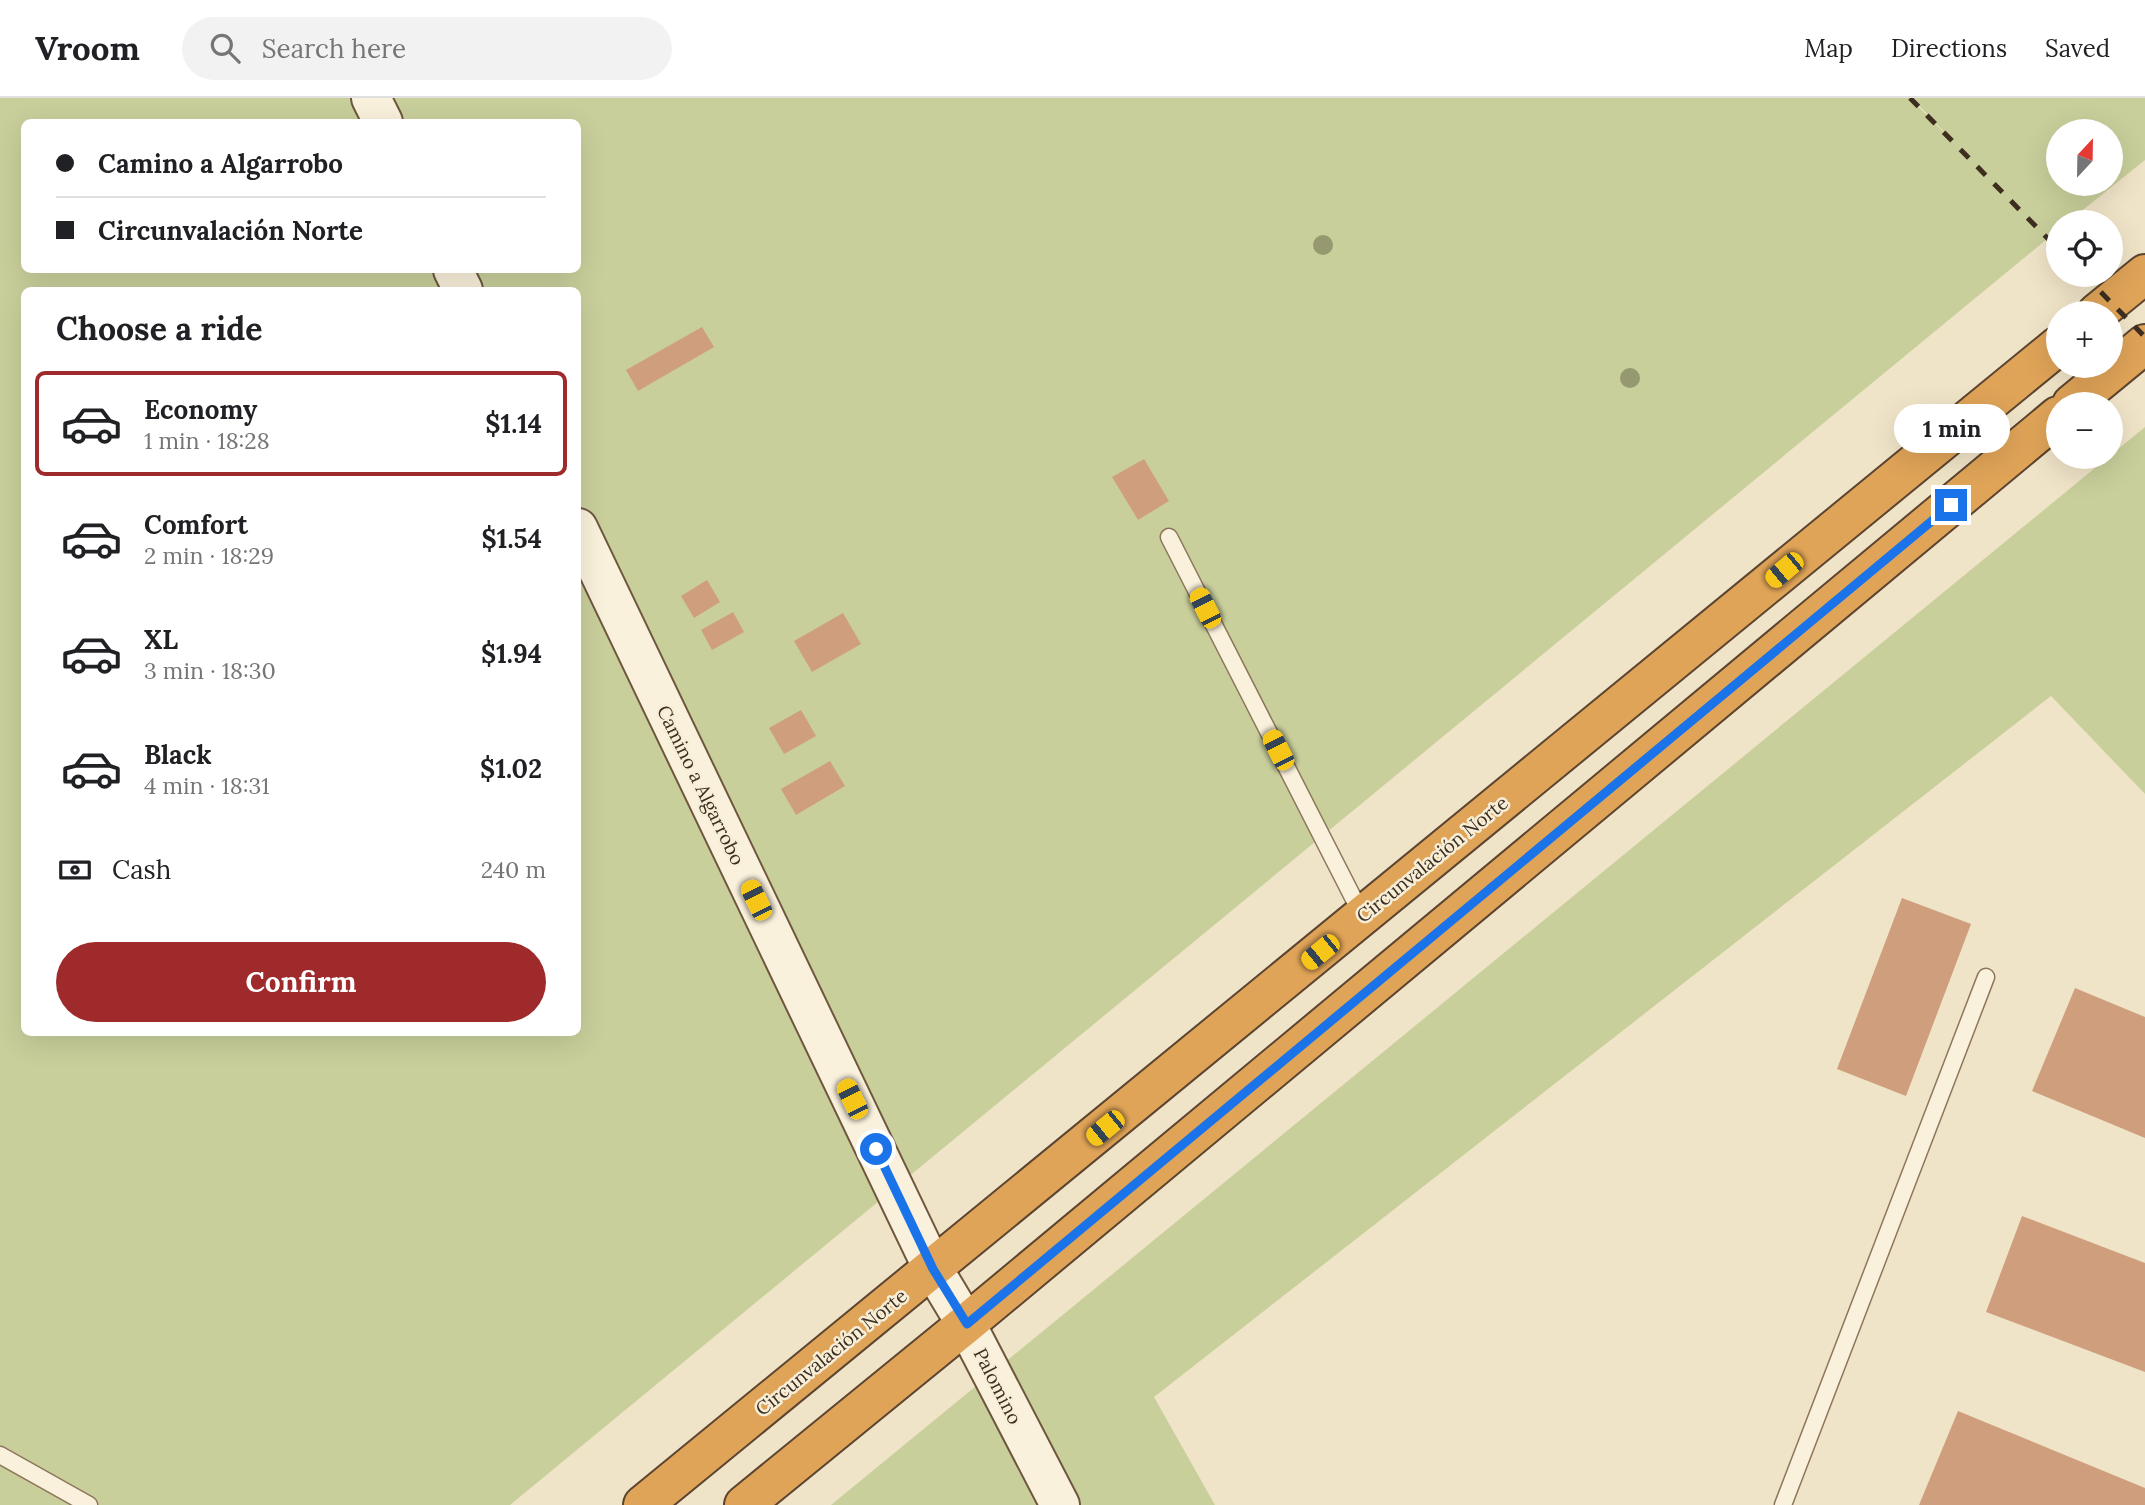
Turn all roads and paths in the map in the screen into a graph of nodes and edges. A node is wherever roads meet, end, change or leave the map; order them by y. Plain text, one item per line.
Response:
1 (371, 98) edge
2 (382, 119) edge
3 (2145, 274) edge
4 (2112, 301) edge
5 (2145, 344) edge
6 (2046, 356) edge
7 (2087, 392) edge
8 (2046, 426) edge
9 (581, 534) edge
10 (1169, 537) dead end
11 (1362, 916) junction
12 (1986, 977) dead end
13 (933, 1269) junction
14 (967, 1324) junction
15 (0, 1455) edge
16 (89, 1505) edge
17 (643, 1505) edge
18 (744, 1505) edge
19 (1060, 1505) edge
20 (1783, 1505) edge

1 - 2 street
3 - 4 highway
5 - 7 highway
6 - 11 highway, Circunvalación Norte
8 - 14 highway
9 - 13 street, Camino a Algarrobo
10 - 11 lane
11 - 13 highway, Circunvalación Norte
12 - 20 lane
13 - 14 street, Palomino
13 - 17 highway, Circunvalación Norte
14 - 18 highway
14 - 19 street, Palomino
15 - 16 lane

